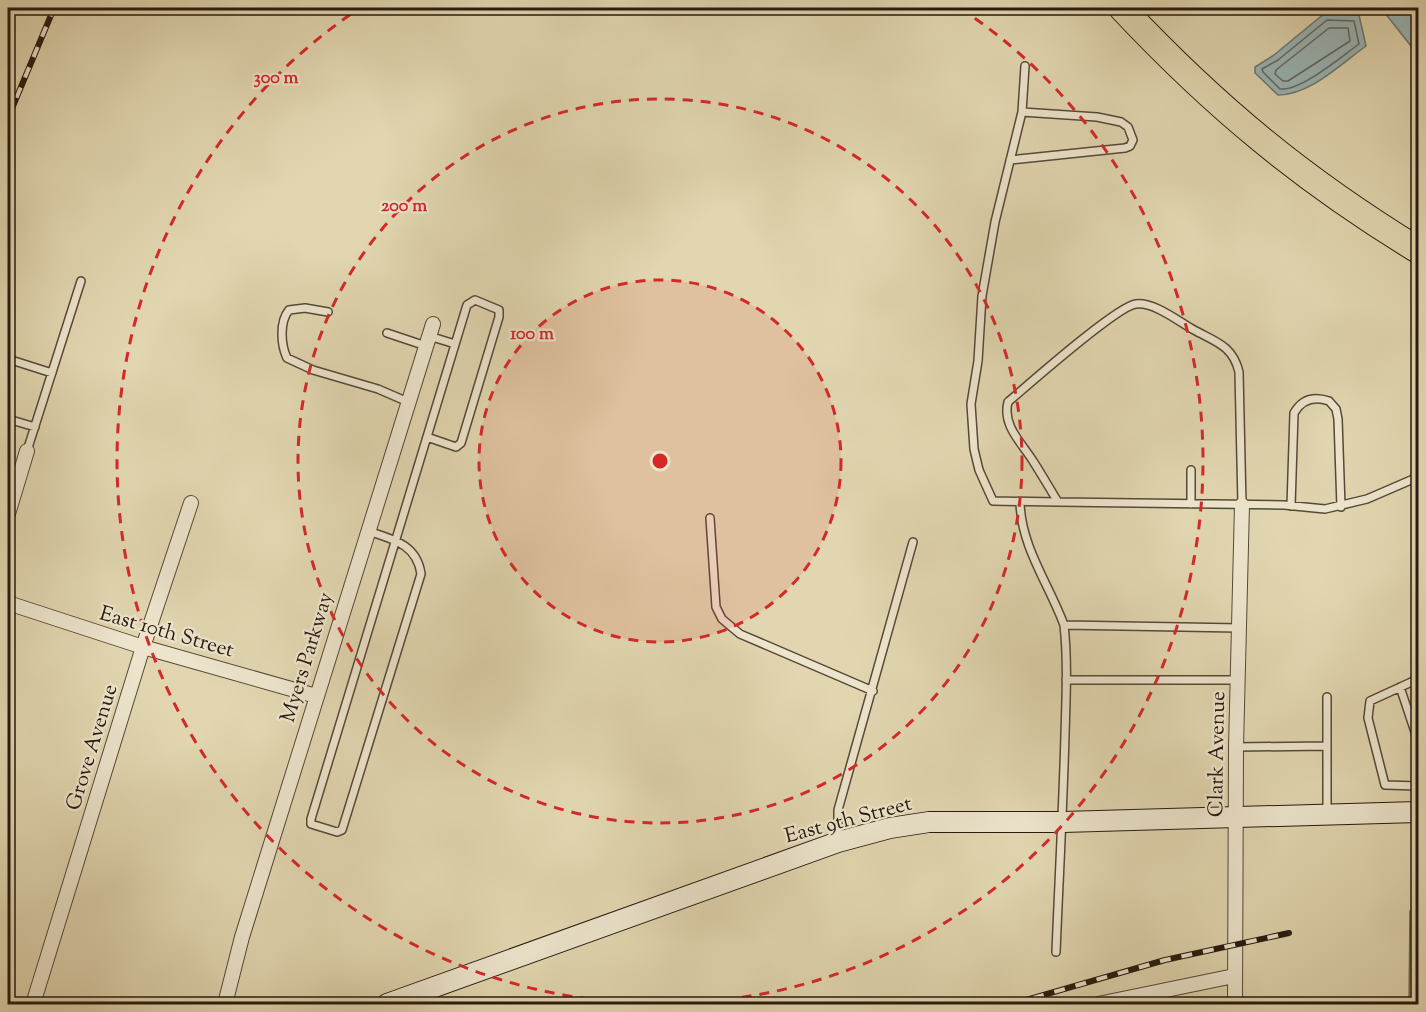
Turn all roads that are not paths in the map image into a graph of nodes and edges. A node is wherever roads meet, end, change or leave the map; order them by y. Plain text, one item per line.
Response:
1 (1122, 8) edge
2 (1025, 66) dead end
3 (1022, 112) junction
4 (1010, 160) junction
5 (1419, 250) edge
6 (81, 281) dead end
7 (328, 312) dead end
8 (387, 333) dead end
9 (429, 335) junction
10 (455, 344) junction
11 (8, 358) edge
12 (52, 373) junction
13 (408, 402) junction
14 (8, 420) edge
15 (35, 427) junction
16 (427, 436) junction
17 (27, 451) joint
18 (1191, 470) dead end
19 (1419, 477) edge
20 (1020, 502) junction
21 (1058, 502) junction
22 (191, 503) dead end
23 (1191, 504) junction
24 (1242, 505) junction
25 (1291, 506) junction
26 (1341, 507) junction
27 (8, 514) edge
28 (710, 518) dead end
29 (367, 531) junction
30 (395, 540) junction
31 (913, 542) dead end
32 (8, 603) edge
33 (1064, 625) junction
34 (1239, 628) junction
35 (143, 647) junction
36 (1419, 679) edge
37 (1238, 680) junction
38 (1066, 681) junction
39 (1400, 687) junction
40 (873, 691) junction
41 (316, 696) junction
42 (1327, 697) dead end
43 (1327, 746) junction
44 (1236, 747) junction
45 (1419, 753) edge
46 (1419, 786) edge
47 (1419, 812) edge
48 (1328, 813) junction
49 (1236, 818) junction
50 (1063, 822) junction
51 (838, 842) junction
52 (1056, 952) dead end
53 (1234, 976) junction
54 (33, 1005) edge
55 (225, 1005) edge
56 (387, 1005) edge
57 (1098, 1005) edge
58 (1235, 1005) edge

1 - 5 highway
2 - 3 lane
3 - 4 lane
3 - 4 lane
4 - 20 lane
6 - 12 lane
7 - 13 lane
8 - 9 lane
9 - 10 lane
9 - 13 street, Myers Parkway
10 - 16 lane
10 - 16 lane
11 - 12 lane
12 - 15 lane
13 - 29 street, Myers Parkway
14 - 15 lane
15 - 17 lane
16 - 30 lane
17 - 27 street
18 - 23 lane
19 - 26 lane
20 - 21 lane
20 - 33 lane
21 - 23 lane
21 - 24 lane
22 - 35 street, Grove Avenue
23 - 24 lane
24 - 25 lane
24 - 34 street, Clark Avenue
25 - 26 lane
25 - 26 lane
28 - 40 lane
29 - 30 lane
29 - 41 street, Myers Parkway
30 - 30 lane
31 - 40 lane
32 - 35 street, East 10th Street
33 - 34 lane
33 - 38 lane
34 - 37 street, Clark Avenue
35 - 41 street, East 10th Street
35 - 54 street, Grove Avenue
36 - 39 lane
37 - 38 lane
37 - 44 street, Clark Avenue
38 - 50 lane
39 - 45 lane
39 - 46 lane
40 - 51 lane
41 - 55 street, Myers Parkway
42 - 43 lane
43 - 44 lane
43 - 48 lane
44 - 49 street, Clark Avenue
47 - 48 street, East 9th Street
48 - 49 street, East 9th Street
49 - 50 street, East 9th Street
49 - 53 street, Clark Avenue
50 - 51 street, East 9th Street
50 - 52 lane
51 - 56 street, East 9th Street
53 - 57 street
53 - 58 street, Clark Avenue

